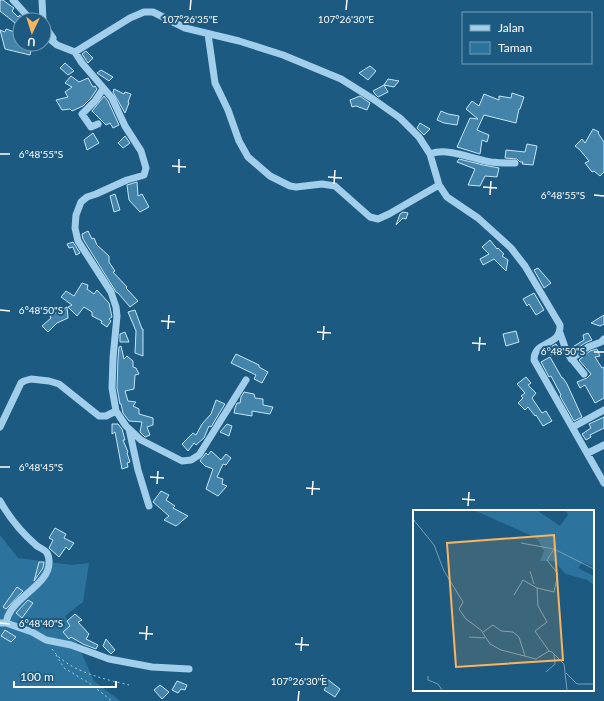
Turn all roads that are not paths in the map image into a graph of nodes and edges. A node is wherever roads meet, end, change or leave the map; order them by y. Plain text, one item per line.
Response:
1 (13, 0) edge
2 (42, 0) edge
3 (24, 12) edge
4 (43, 12) edge
5 (208, 34) junction
6 (52, 37) edge
7 (52, 41) edge
8 (57, 45) junction
9 (75, 52) junction
10 (103, 89) junction
11 (98, 124) dead end
12 (430, 154) junction
13 (516, 164) dead end
14 (439, 185) junction
15 (560, 333) junction
16 (604, 339) edge
17 (572, 359) junction
18 (584, 374) dead end
19 (246, 380) dead end
20 (604, 410) edge
21 (116, 411) junction
22 (0, 427) edge
23 (574, 427) junction
24 (129, 430) junction
25 (604, 445) edge
26 (588, 454) junction
27 (604, 483) edge
28 (0, 501) edge
29 (149, 506) dead end
30 (3, 623) edge
31 (188, 669) dead end

1 - 3 street
2 - 4 street
5 - 9 street
5 - 12 street
5 - 14 street
6 - 8 street
7 - 8 street
8 - 9 street
9 - 10 street
10 - 11 street
10 - 21 street
12 - 13 street
12 - 14 street
14 - 15 street
15 - 17 street
15 - 23 street
16 - 17 street
17 - 18 street
19 - 24 street
20 - 23 street
21 - 22 street
21 - 24 street
23 - 26 street
24 - 29 street
25 - 26 street
26 - 27 street
28 - 30 street
30 - 31 street

